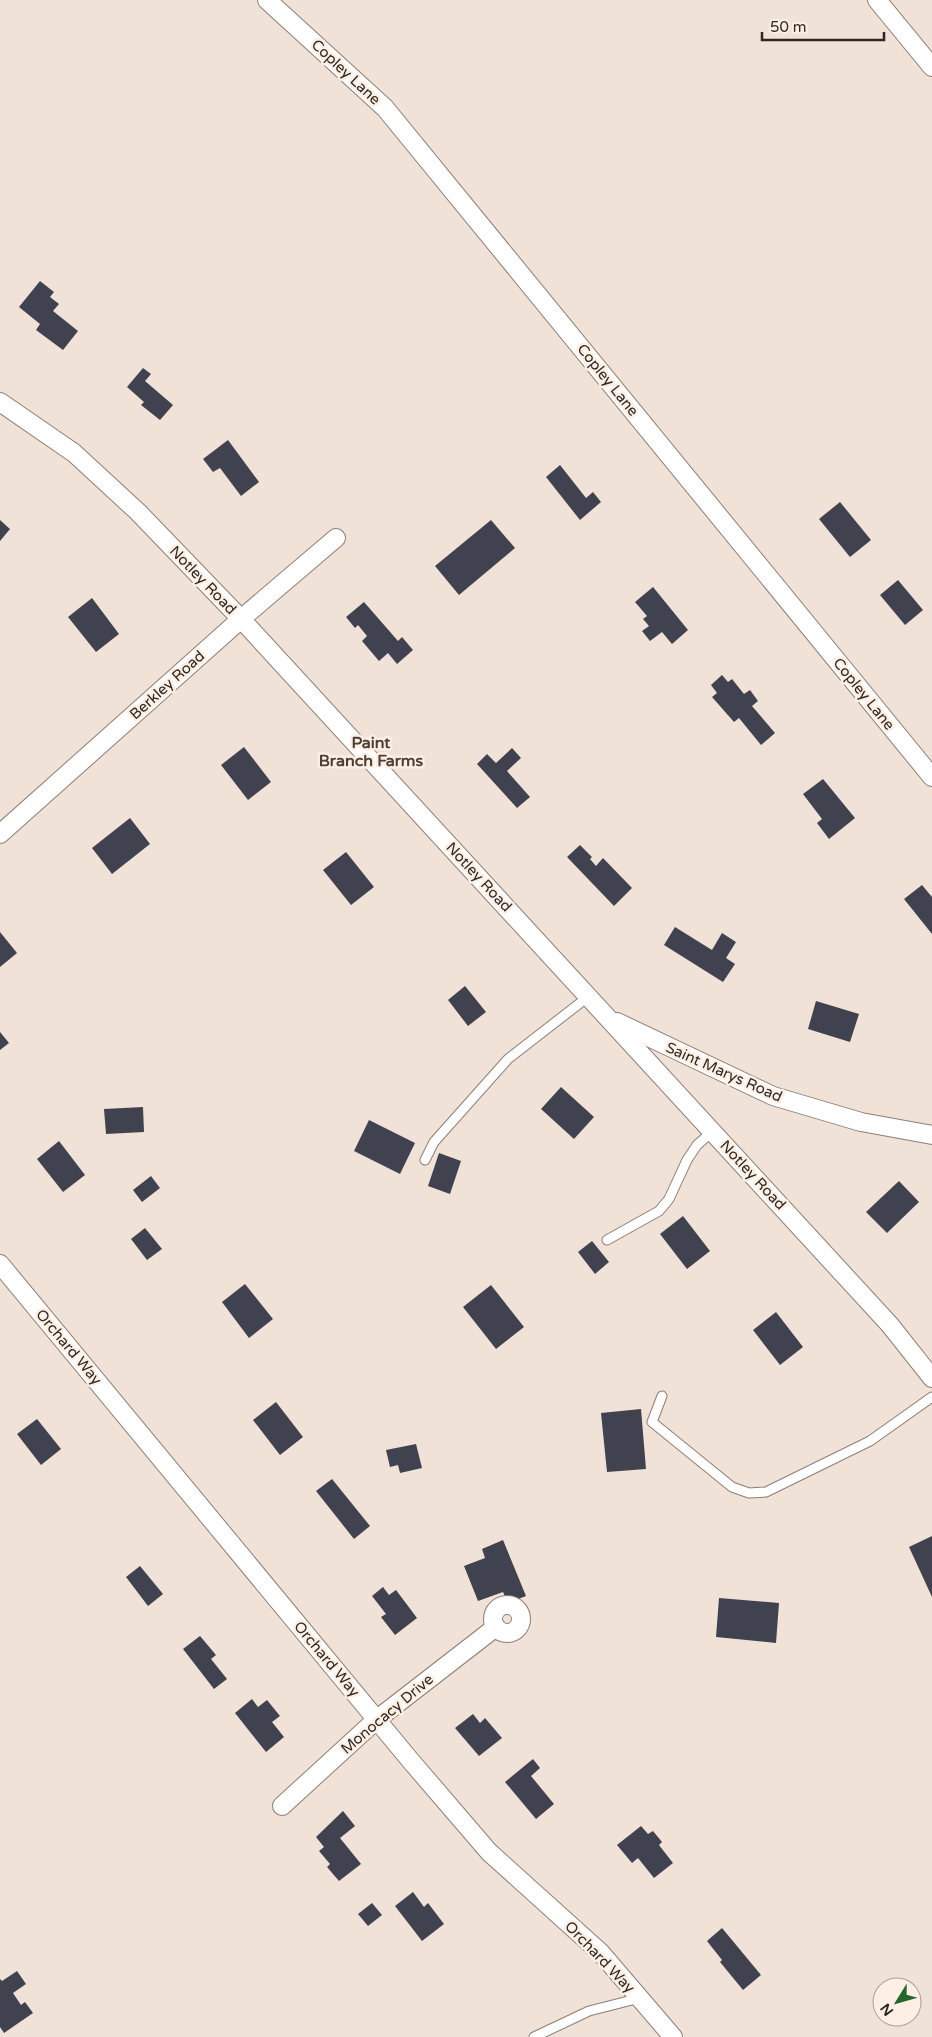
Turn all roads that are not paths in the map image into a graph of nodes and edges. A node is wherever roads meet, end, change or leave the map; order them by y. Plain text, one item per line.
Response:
1 (267, 0) edge
2 (876, 0) edge
3 (932, 67) edge
4 (0, 402) edge
5 (336, 538) dead end
6 (240, 619) junction
7 (932, 777) edge
8 (0, 834) edge
9 (589, 996) junction
10 (608, 1018) junction
11 (713, 1131) junction
12 (932, 1135) edge
13 (425, 1160) dead end
14 (607, 1240) dead end
15 (0, 1264) edge
16 (932, 1378) edge
17 (662, 1396) dead end
18 (932, 1398) edge
19 (496, 1628) dead end
20 (376, 1720) junction
21 (282, 1806) dead end
22 (640, 1998) junction
23 (534, 2037) edge
24 (672, 2037) edge

1 - 7 street, Copley Lane
2 - 3 street
4 - 6 street, Notley Road
5 - 6 street, Berkley Road
6 - 8 street, Berkley Road
6 - 9 street, Notley Road
9 - 10 street, Notley Road
9 - 13 lane
10 - 11 street, Notley Road
10 - 12 street, Saint Marys Road
11 - 14 lane
11 - 16 street, Notley Road
15 - 20 street, Orchard Way
17 - 18 lane
19 - 20 street, Monocacy Drive
20 - 21 street, Monocacy Drive
20 - 22 street, Orchard Way
22 - 23 lane
22 - 24 street, Orchard Way

